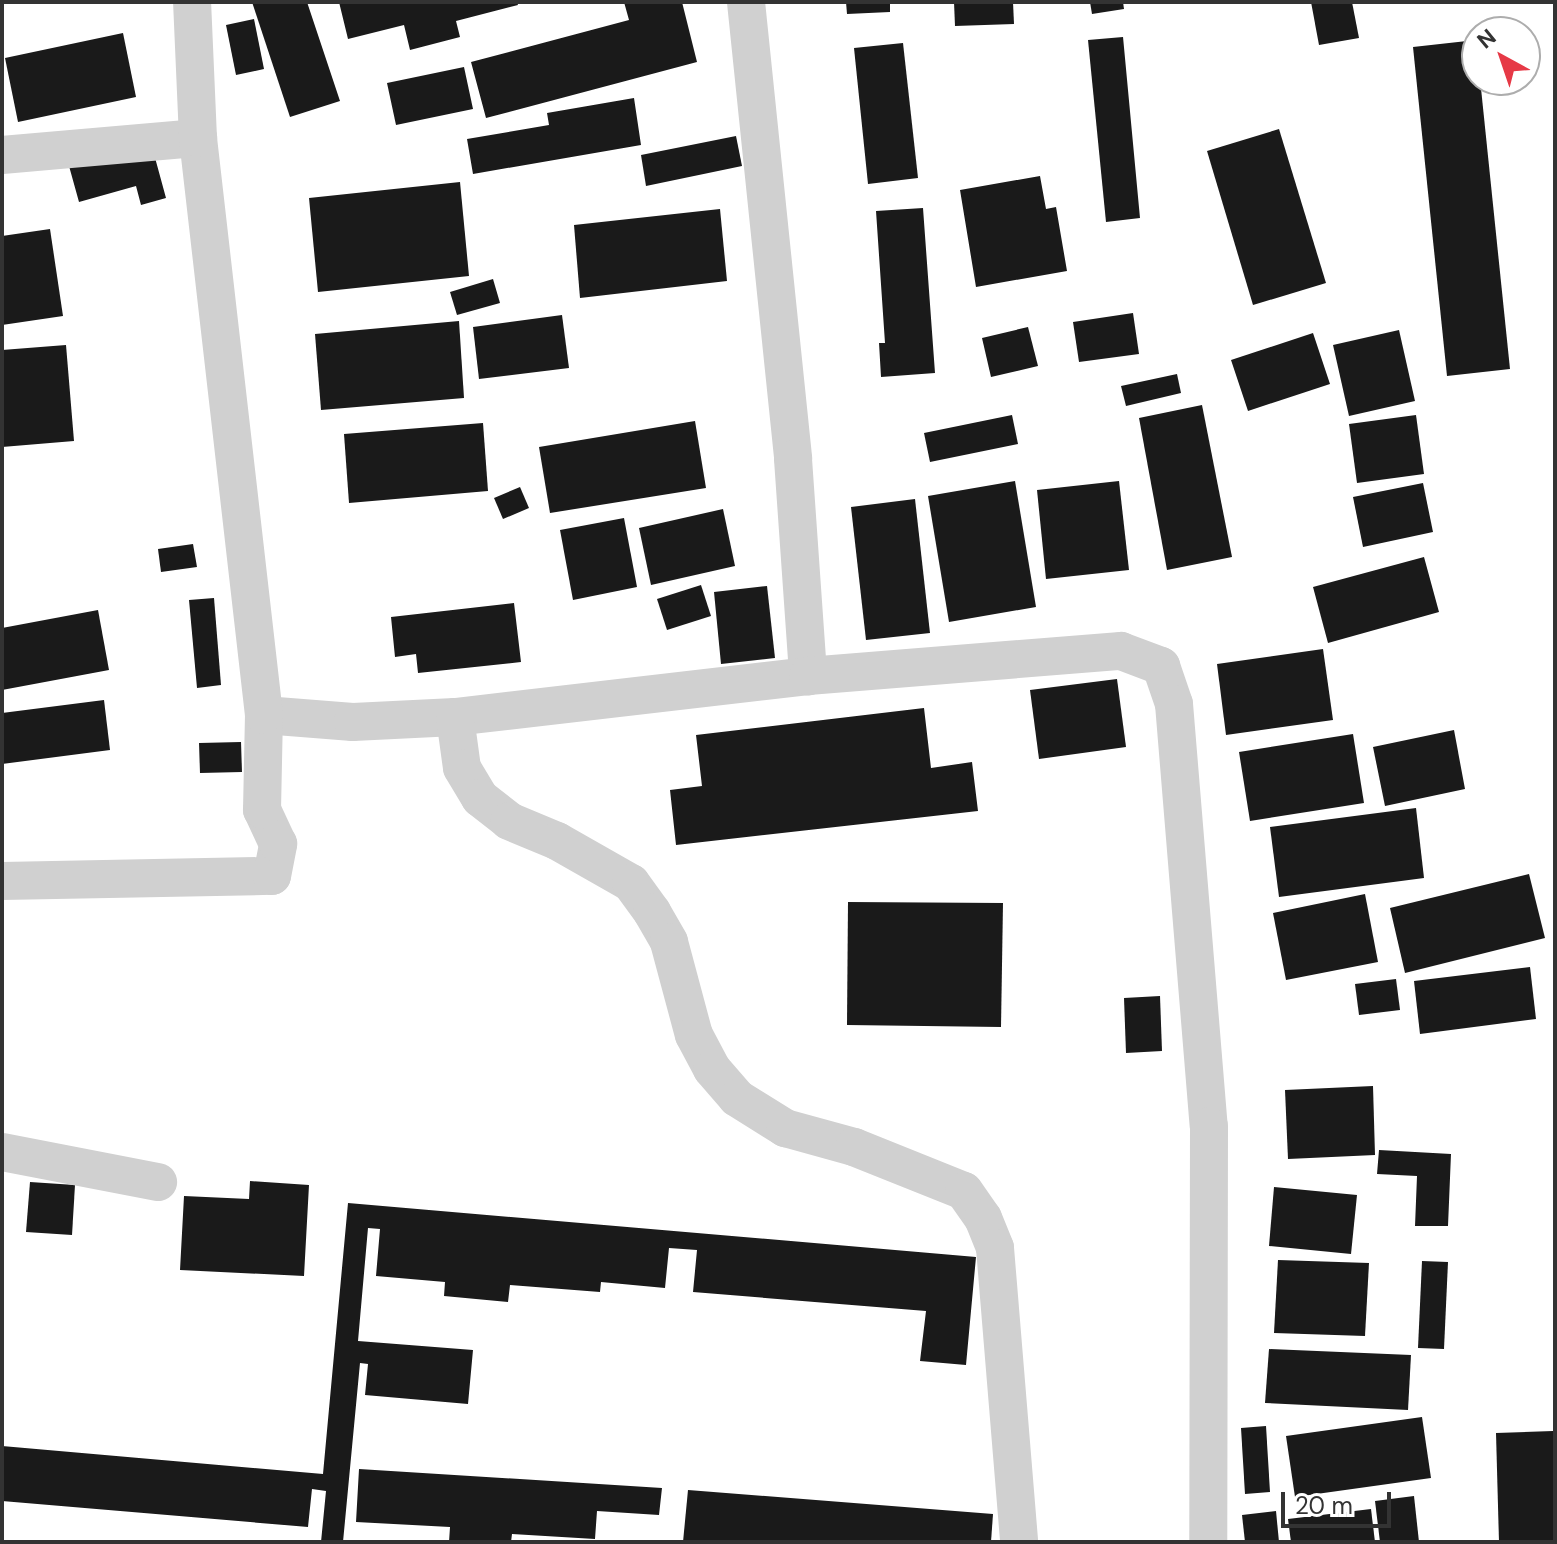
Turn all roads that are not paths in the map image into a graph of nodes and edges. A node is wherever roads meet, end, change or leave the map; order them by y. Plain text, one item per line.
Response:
1 (192, 2) edge
2 (746, 2) edge
3 (198, 138) junction
4 (2, 155) edge
5 (808, 676) junction
6 (264, 715) junction
7 (455, 717) junction
8 (2, 881) edge
9 (2, 1152) edge
10 (158, 1182) dead end
11 (1019, 1542) edge
12 (1208, 1542) edge

1 - 3 street
2 - 5 street
3 - 4 street
3 - 6 street
5 - 7 street
5 - 12 street
6 - 7 street
6 - 8 street
7 - 11 street
9 - 10 street

